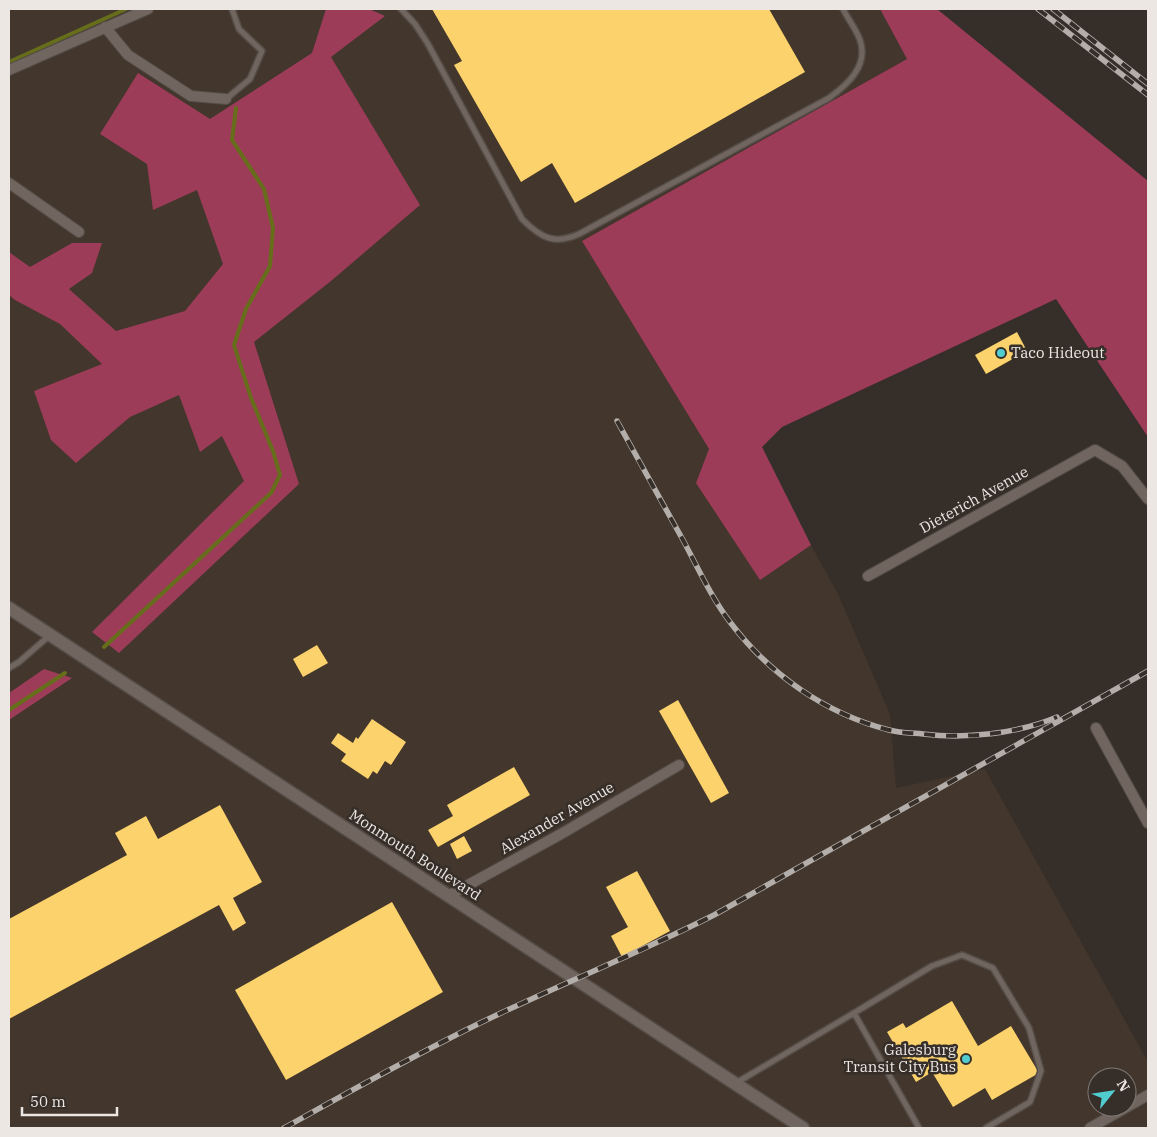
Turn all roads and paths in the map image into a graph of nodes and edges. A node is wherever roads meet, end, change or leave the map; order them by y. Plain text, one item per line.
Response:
1 (148, 9) edge
2 (232, 9) edge
3 (401, 9) edge
4 (843, 9) edge
5 (105, 27) junction
6 (9, 70) edge
7 (226, 99) joint
8 (9, 183) edge
9 (79, 232) dead end
10 (1148, 499) edge
11 (868, 576) dead end
12 (9, 608) edge
13 (49, 635) junction
14 (9, 668) edge
15 (1096, 728) dead end
16 (679, 764) dead end
17 (1148, 823) edge
18 (448, 896) junction
19 (854, 1013) junction
20 (734, 1084) junction
21 (1148, 1095) edge
22 (803, 1128) edge
23 (919, 1128) edge
24 (986, 1128) edge
25 (1090, 1128) edge

1 - 5 street
2 - 7 lane
3 - 4 lane
5 - 6 street
5 - 7 street
8 - 9 street
10 - 11 street, Dieterich Avenue
12 - 13 street, Monmouth Boulevard
13 - 14 lane
13 - 18 street, Monmouth Boulevard
15 - 17 street
16 - 18 street, Alexander Avenue
18 - 20 street, Monmouth Boulevard
19 - 20 lane
19 - 23 lane
19 - 24 lane
20 - 22 street, Monmouth Boulevard
21 - 25 street

